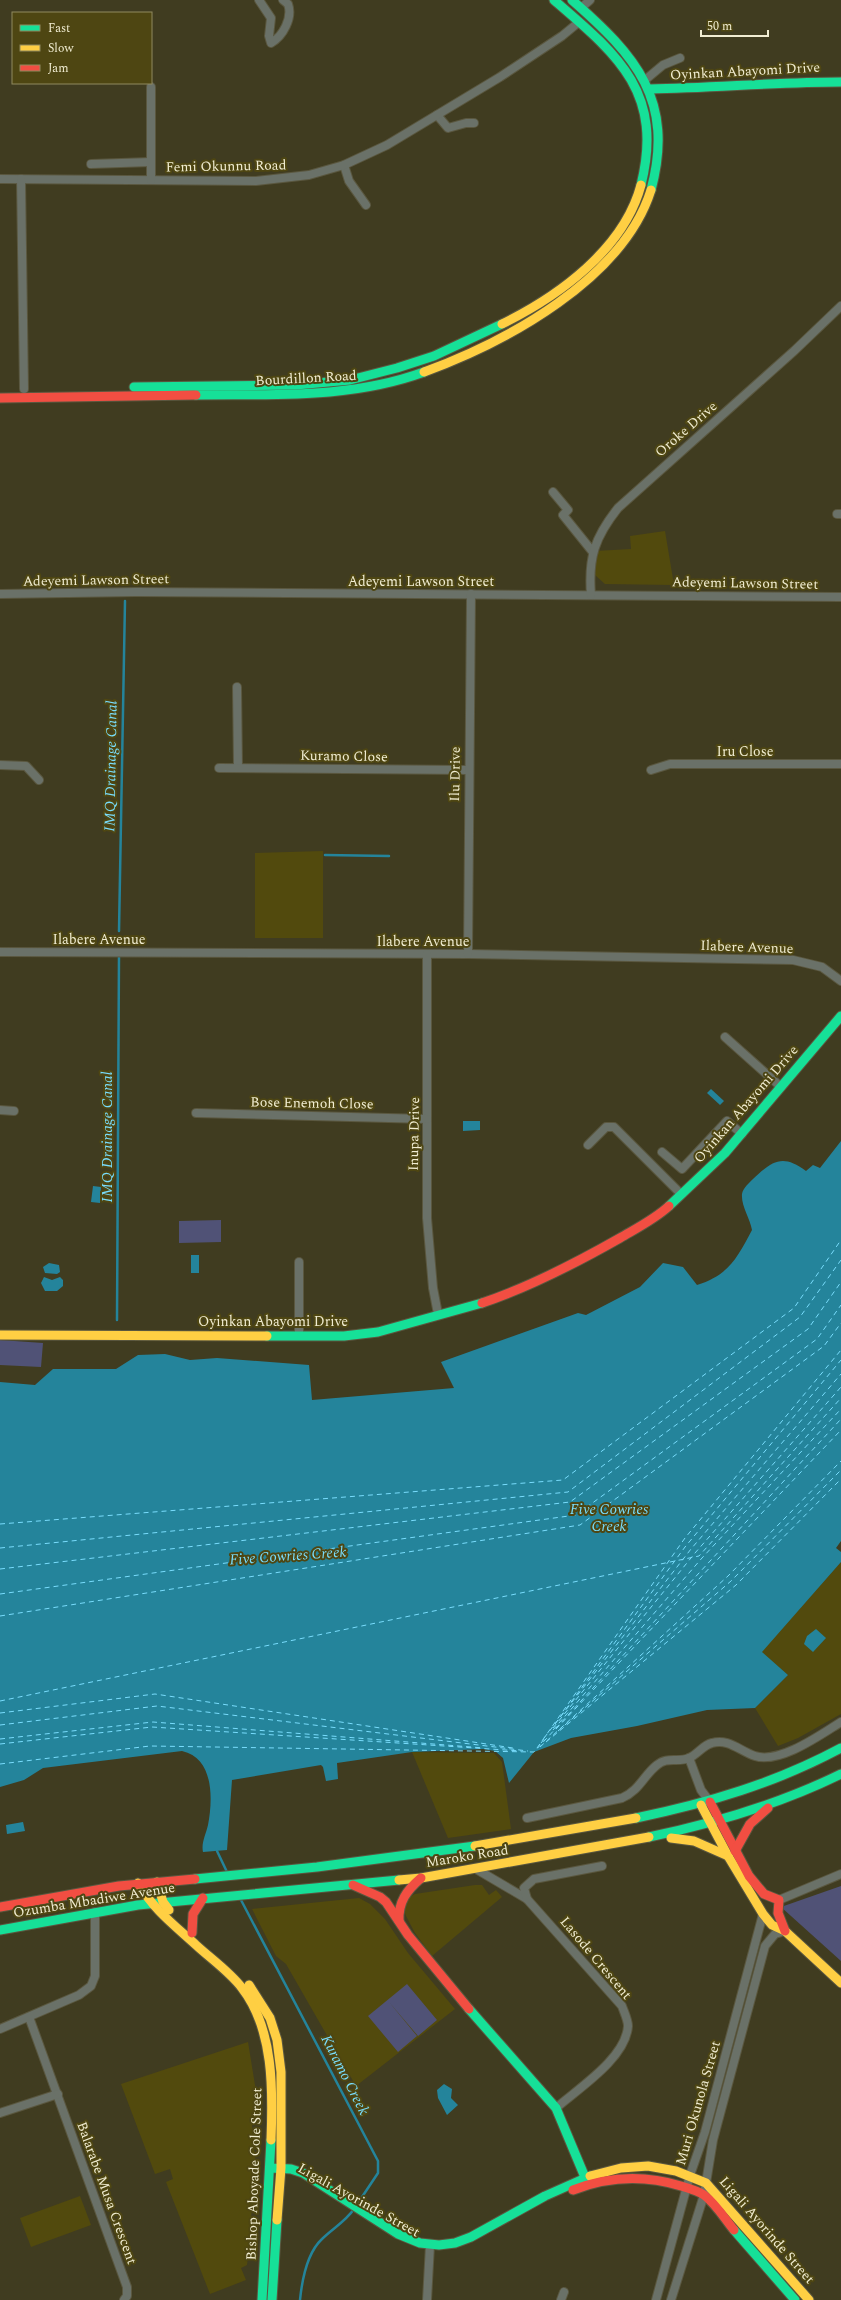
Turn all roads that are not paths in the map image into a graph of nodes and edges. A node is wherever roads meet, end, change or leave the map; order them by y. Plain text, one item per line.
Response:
1 (259, 0) edge
2 (283, 0) edge
3 (554, 0) edge
4 (572, 0) edge
5 (590, 0) edge
6 (581, 8) junction
7 (579, 22) junction
8 (680, 58) dead end
9 (645, 80) junction
10 (841, 82) edge
11 (151, 87) dead end
12 (650, 89) junction
13 (437, 115) junction
14 (474, 123) dead end
15 (151, 162) junction
16 (91, 164) dead end
17 (344, 164) junction
18 (0, 179) edge
19 (21, 179) junction
20 (151, 180) junction
21 (366, 205) dead end
22 (841, 306) edge
23 (0, 389) edge
24 (24, 389) junction
25 (0, 398) edge
26 (553, 492) dead end
27 (592, 551) junction
28 (0, 594) edge
29 (471, 594) junction
30 (591, 595) junction
31 (841, 597) edge
32 (237, 687) dead end
33 (841, 764) edge
34 (0, 765) edge
35 (219, 768) dead end
36 (238, 768) junction
37 (468, 770) junction
38 (650, 770) dead end
39 (39, 780) dead end
40 (0, 952) edge
41 (427, 954) junction
42 (468, 954) junction
43 (841, 981) edge
44 (841, 1016) edge
45 (725, 1037) dead end
46 (781, 1087) junction
47 (0, 1110) edge
48 (14, 1110) dead end
49 (196, 1113) dead end
50 (427, 1120) junction
51 (742, 1134) junction
52 (588, 1145) dead end
53 (662, 1152) dead end
54 (681, 1194) junction
55 (299, 1262) dead end
56 (438, 1314) junction
57 (0, 1335) edge
58 (299, 1336) junction
59 (841, 1722) edge
60 (841, 1748) edge
61 (689, 1758) junction
62 (841, 1774) edge
63 (777, 1802) junction
64 (706, 1803) junction
65 (527, 1818) dead end
66 (715, 1822) junction
67 (650, 1837) junction
68 (732, 1853) junction
69 (602, 1866) dead end
70 (476, 1870) junction
71 (841, 1874) edge
72 (216, 1878) joint
73 (421, 1878) junction
74 (157, 1882) junction
75 (138, 1883) junction
76 (353, 1885) junction
77 (216, 1897) joint
78 (203, 1898) junction
79 (528, 1899) junction
80 (779, 1900) junction
81 (163, 1902) junction
82 (150, 1903) junction
83 (0, 1907) edge
84 (94, 1912) junction
85 (763, 1914) junction
86 (399, 1921) junction
87 (0, 1930) edge
88 (785, 1931) junction
89 (192, 1933) junction
90 (841, 1983) edge
91 (30, 2016) junction
92 (0, 2028) edge
93 (58, 2094) junction
94 (556, 2108) junction
95 (0, 2113) edge
96 (269, 2171) junction
97 (280, 2172) junction
98 (690, 2175) junction
99 (586, 2180) junction
100 (706, 2183) junction
101 (688, 2187) junction
102 (704, 2195) junction
103 (430, 2249) junction
104 (124, 2300) edge
105 (262, 2300) edge
106 (272, 2300) edge
107 (426, 2300) edge
108 (656, 2300) edge
109 (671, 2300) edge
110 (795, 2300) edge
111 (809, 2300) edge

1 - 2 street
3 - 7 main road, Bourdillon Road
4 - 6 main road, Bourdillon Road
5 - 6 street
6 - 9 main road, Bourdillon Road
7 - 13 street, Femi Okunnu Road
7 - 24 main road, Bourdillon Road
8 - 9 street
9 - 12 main road, Bourdillon Road
10 - 12 main road, Oyinkan Abayomi Drive
11 - 15 street
12 - 25 main road, Bourdillon Road
13 - 14 street
13 - 17 street, Femi Okunnu Road
15 - 16 street
15 - 20 street
17 - 20 street, Femi Okunnu Road
17 - 21 street
18 - 19 street, Femi Okunnu Road
19 - 20 street, Femi Okunnu Road
19 - 24 street
22 - 27 street, Oroke Drive
23 - 24 main road, Bourdillon Road
26 - 27 street
27 - 30 street, Oroke Drive
28 - 29 street, Adeyemi Lawson Street
29 - 30 street, Adeyemi Lawson Street
29 - 37 street, Ilu Drive
30 - 31 street, Adeyemi Lawson Street
32 - 36 street
33 - 38 street, Iru Close
34 - 39 street
35 - 36 street, Kuramo Close
36 - 37 street, Kuramo Close
37 - 42 street, Ilu Drive
40 - 41 street, Ilabere Avenue
41 - 42 street, Ilabere Avenue
41 - 50 street, Inupa Drive
42 - 43 street, Ilabere Avenue
44 - 46 main road, Oyinkan Abayomi Drive
45 - 46 street
46 - 51 main road, Oyinkan Abayomi Drive
47 - 48 street
49 - 50 street, Bose Enemoh Close
50 - 56 street, Inupa Drive
51 - 53 street
51 - 54 main road, Oyinkan Abayomi Drive
52 - 54 street
54 - 56 main road, Oyinkan Abayomi Drive
55 - 58 street
56 - 58 main road, Oyinkan Abayomi Drive
57 - 58 main road, Oyinkan Abayomi Drive
59 - 61 street
60 - 64 main road, Maroko Road
61 - 64 street
61 - 65 street
62 - 63 main road
63 - 66 main road, Maroko Road
63 - 68 main road
64 - 66 main road
64 - 72 main road, Maroko Road
66 - 67 main road, Maroko Road
66 - 68 main road
67 - 68 main road
67 - 70 main road, Maroko Road
68 - 80 main road
68 - 85 main road
69 - 79 street
70 - 73 main road, Maroko Road
70 - 79 street, Lasode Crescent
71 - 80 street
72 - 74 main road, Ozumba Mbadiwe Avenue
73 - 76 main road, Maroko Road
73 - 86 main road
74 - 75 main road, Ozumba Mbadiwe Avenue
74 - 81 main road, Bishop Aboyade Cole Street
75 - 82 main road, Bishop Aboyade Cole Street
75 - 83 main road, Ozumba Mbadiwe Avenue
76 - 77 main road, Maroko Road
76 - 86 main road
77 - 78 main road, Ozumba Mbadiwe Avenue
78 - 81 main road, Ozumba Mbadiwe Avenue
78 - 89 main road
79 - 94 street, Lasode Crescent
80 - 88 main road
81 - 82 main road, Ozumba Mbadiwe Avenue
81 - 89 main road, Bishop Aboyade Cole Street
82 - 84 main road, Ozumba Mbadiwe Avenue
82 - 96 main road, Bishop Aboyade Cole Street
84 - 87 main road, Ozumba Mbadiwe Avenue
84 - 91 street
85 - 88 main road
85 - 98 street, Muri Okunola Street
86 - 94 main road
88 - 90 main road
88 - 100 street, Muri Okunola Street
89 - 97 main road, Bishop Aboyade Cole Street
91 - 92 street
91 - 93 street, Balarabe Musa Crescent
93 - 95 street
93 - 104 street, Balarabe Musa Crescent
94 - 99 main road
96 - 97 main road, Ligali Ayorinde Street
96 - 105 main road, Bishop Aboyade Cole Street
97 - 103 main road, Ligali Ayorinde Street
97 - 106 main road, Bishop Aboyade Cole Street
98 - 99 main road, Ligali Ayorinde Street
98 - 100 main road, Ligali Ayorinde Street
98 - 101 street, Muri Okunola Street
99 - 101 main road, Ligali Ayorinde Street
99 - 103 main road, Ligali Ayorinde Street
100 - 102 street, Muri Okunola Street
100 - 111 main road, Ligali Ayorinde Street
101 - 102 main road, Ligali Ayorinde Street
101 - 108 street, Muri Okunola Street
102 - 109 street, Muri Okunola Street
102 - 110 main road, Ligali Ayorinde Street
103 - 107 street

